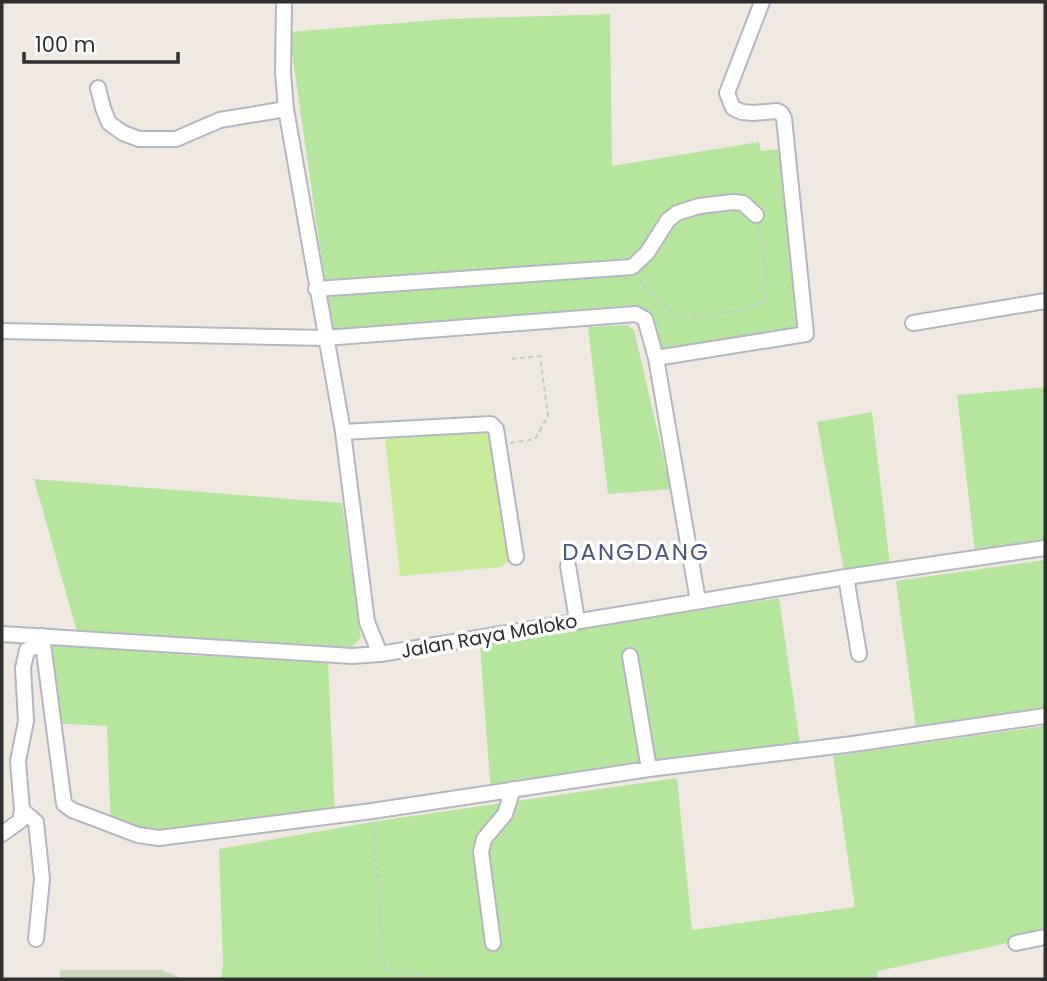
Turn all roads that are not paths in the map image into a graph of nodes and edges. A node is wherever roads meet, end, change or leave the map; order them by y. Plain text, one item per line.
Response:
1 (284, 2) edge
2 (762, 2) edge
3 (98, 88) dead end
4 (286, 109) junction
5 (756, 215) road end
6 (316, 289) junction
7 (1045, 301) edge
8 (913, 323) dead end
9 (2, 331) edge
10 (325, 338) junction
11 (656, 358) junction
12 (343, 432) junction
13 (1045, 548) edge
14 (516, 557) dead end
15 (568, 566) dead end
16 (846, 577) junction
17 (698, 601) junction
18 (577, 621) junction
19 (2, 634) edge
20 (43, 640) junction
21 (380, 654) junction
22 (859, 654) dead end
23 (630, 656) dead end
24 (1045, 716) edge
25 (649, 769) junction
26 (513, 789) junction
27 (22, 810) junction
28 (2, 834) edge
29 (1045, 937) edge
30 (36, 939) dead end
31 (493, 943) dead end
32 (1016, 943) dead end

1 - 4 street, Jalan Raya Maloko
2 - 11 street
3 - 4 street
4 - 6 street, Jalan Raya Maloko
5 - 6 street
6 - 10 street, Jalan Raya Maloko
7 - 8 street
9 - 10 street
10 - 11 street
10 - 12 street, Jalan Raya Maloko
11 - 17 street
12 - 14 street
12 - 21 street, Jalan Raya Maloko
13 - 16 street, Jalan Raya Maloko
15 - 18 street
16 - 17 street, Jalan Raya Maloko
16 - 22 street
17 - 18 street, Jalan Raya Maloko
18 - 21 street, Jalan Raya Maloko
19 - 20 street
20 - 21 street
20 - 26 street
20 - 27 street
23 - 25 street
24 - 25 street
25 - 26 street
26 - 31 street
27 - 28 street
27 - 30 street
29 - 32 street

